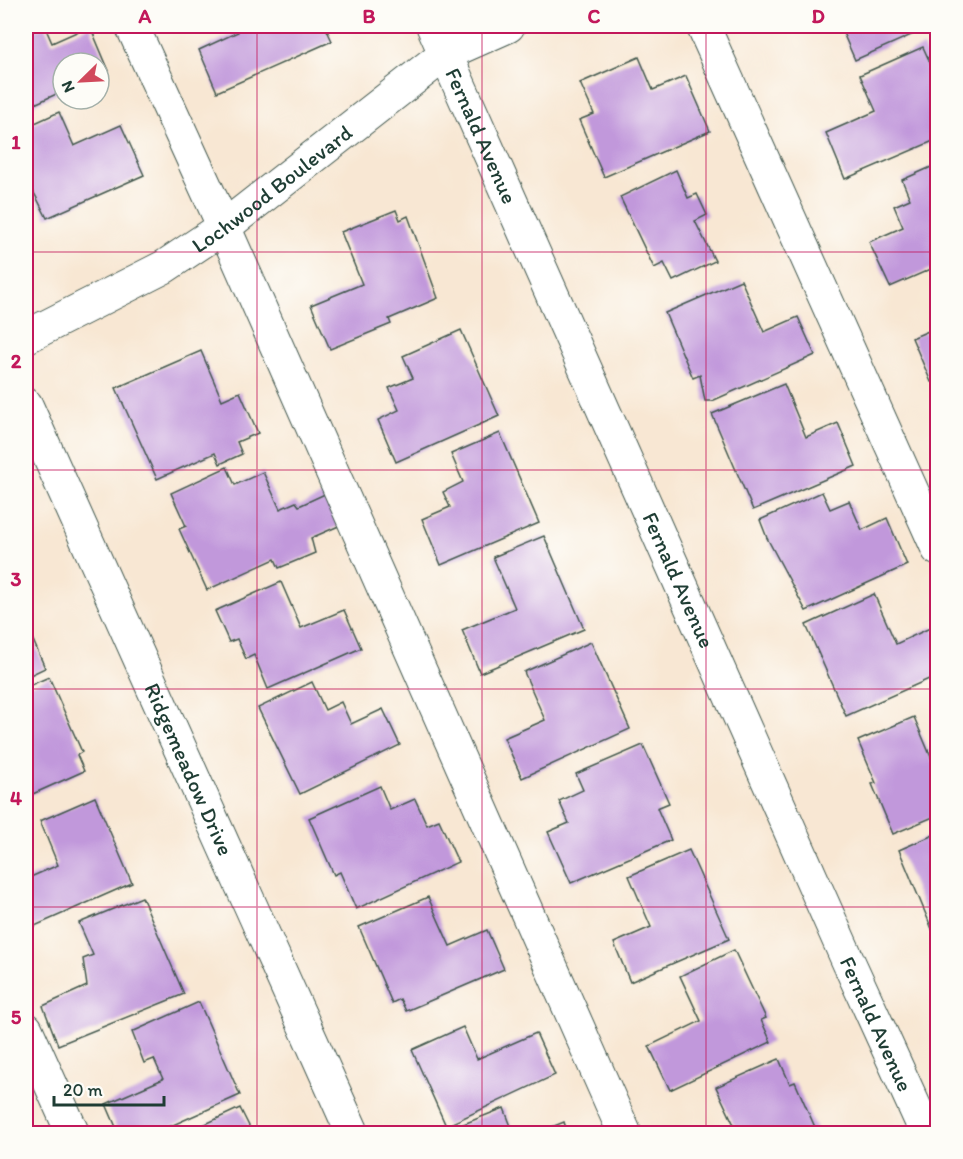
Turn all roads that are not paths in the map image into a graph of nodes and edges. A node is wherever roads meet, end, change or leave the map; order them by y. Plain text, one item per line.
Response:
1 (132, 26) edge
2 (508, 26) edge
3 (703, 26) edge
4 (439, 40) edge
5 (224, 227) junction
6 (26, 337) edge
7 (26, 405) edge
8 (938, 549) edge
9 (26, 1029) edge
10 (73, 1134) edge
11 (353, 1134) edge
12 (625, 1134) edge
13 (927, 1134) edge

1 - 5 street
2 - 4 street, Lochwood Boulevard
3 - 8 street
4 - 5 street, Lochwood Boulevard
4 - 13 street, Fernald Avenue
5 - 6 street, Lochwood Boulevard
5 - 12 street
7 - 11 street, Ridgemeadow Drive
9 - 10 street

